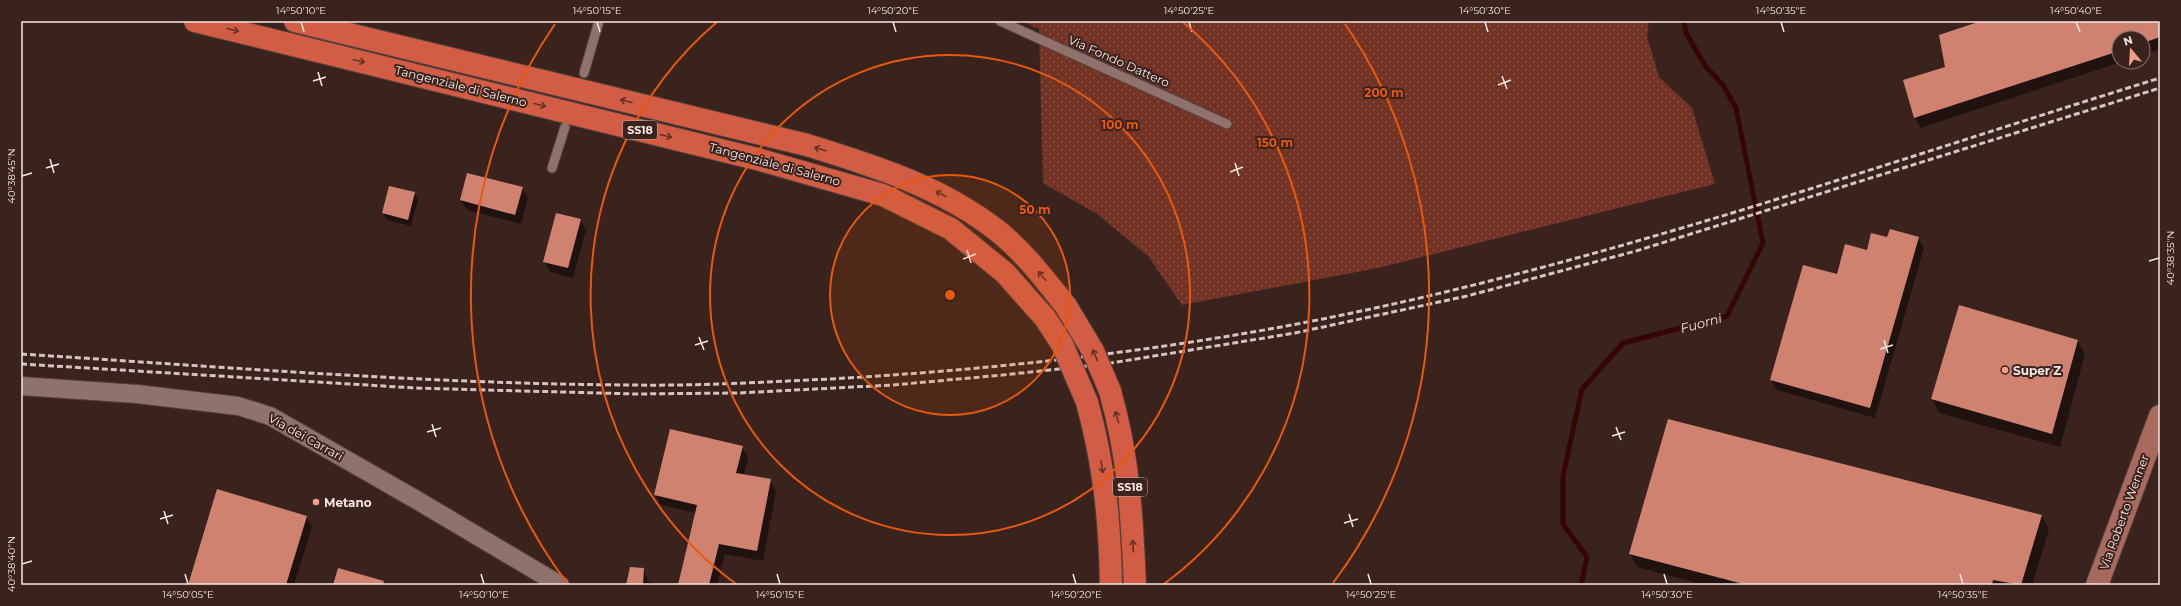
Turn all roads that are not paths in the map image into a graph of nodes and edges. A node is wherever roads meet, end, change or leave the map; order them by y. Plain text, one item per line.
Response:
1 (195, 21) edge
2 (295, 21) edge
3 (599, 21) edge
4 (1000, 21) edge
5 (584, 73) dead end
6 (1227, 124) dead end
7 (565, 128) dead end
8 (552, 168) dead end
9 (21, 386) edge
10 (2160, 416) edge
11 (560, 585) edge
12 (1111, 585) edge
13 (1135, 585) edge
14 (2097, 585) edge

1 -> 12 highway, Tangenziale di Salerno / SS18, bridge
13 -> 2 highway, Tangenziale di Salerno / SS18, bridge
3 - 5 lane
4 - 6 lane, Via Fondo Dattero
7 - 8 lane
9 - 11 street, Via dei Carrari
10 - 14 main road, Via Roberto Wenner

